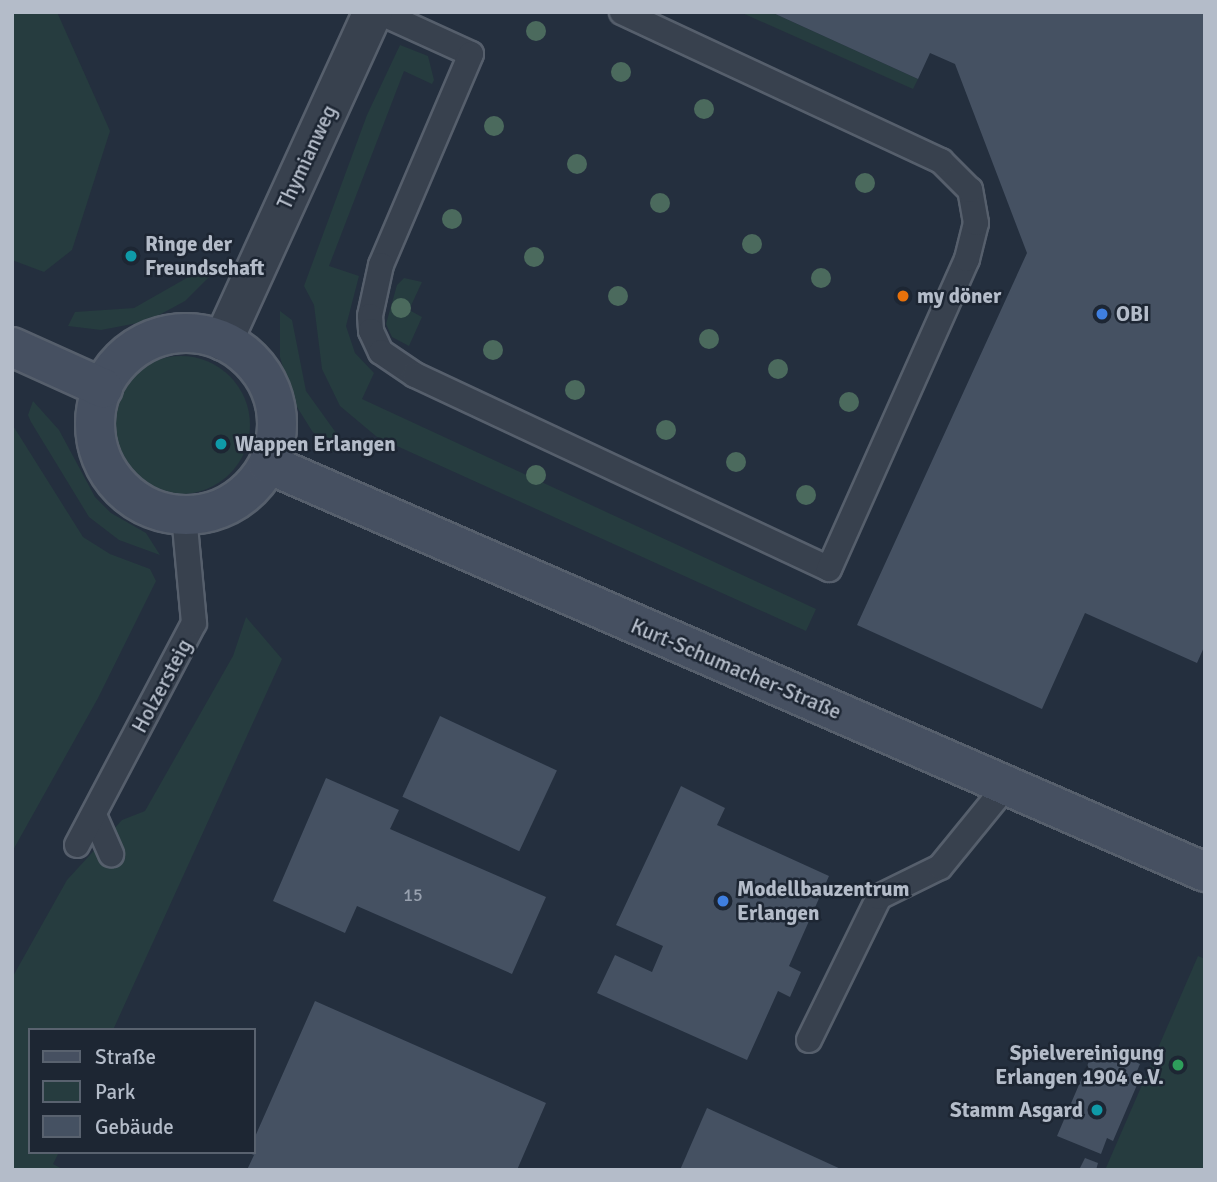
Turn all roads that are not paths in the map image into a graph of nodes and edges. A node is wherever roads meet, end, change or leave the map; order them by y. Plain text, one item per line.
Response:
1 (373, 12) edge
2 (379, 12) edge
3 (622, 12) edge
4 (223, 341) junction
5 (12, 347) edge
6 (103, 388) junction
7 (268, 464) junction
8 (184, 515) junction
9 (1006, 786) junction
10 (93, 815) junction
11 (77, 845) dead end
12 (111, 854) dead end
13 (1205, 872) edge
14 (809, 1040) dead end

1 - 4 street, Thymianweg
2 - 3 lane
4 - 6 main road
4 - 7 main road
5 - 6 main road
6 - 8 main road
7 - 8 main road
7 - 9 main road, Kurt-Schumacher-Straße
8 - 10 lane, Holzersteig
9 - 13 main road, Kurt-Schumacher-Straße
9 - 14 lane
10 - 11 lane, Holzersteig
10 - 12 lane

